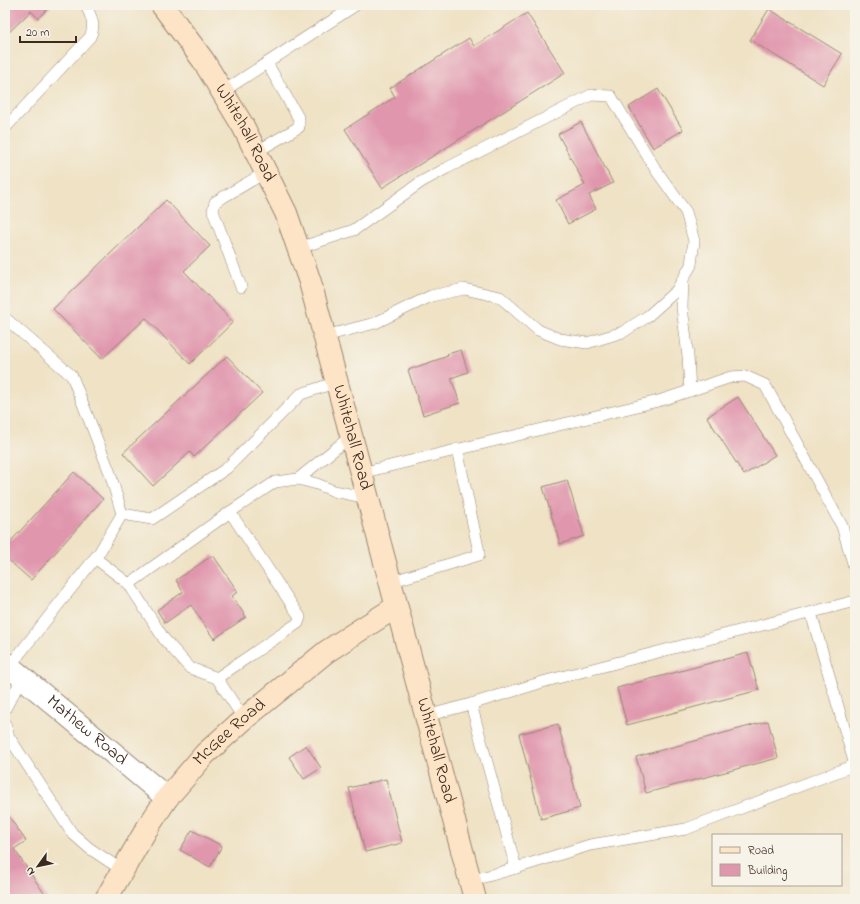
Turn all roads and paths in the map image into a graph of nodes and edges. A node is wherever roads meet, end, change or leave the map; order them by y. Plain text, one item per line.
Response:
1 (86, 5) edge
2 (162, 5) edge
3 (356, 5) edge
4 (266, 63) junction
5 (222, 92) junction
6 (5, 128) edge
7 (256, 152) junction
8 (266, 172) junction
9 (299, 248) junction
10 (683, 278) junction
11 (241, 287) dead end
12 (5, 318) edge
13 (325, 336) junction
14 (337, 382) junction
15 (690, 391) junction
16 (351, 436) junction
17 (457, 449) junction
18 (361, 473) junction
19 (298, 479) junction
20 (368, 498) junction
21 (230, 512) junction
22 (122, 514) junction
23 (95, 558) junction
24 (855, 570) edge
25 (390, 582) junction
26 (129, 584) junction
27 (855, 601) edge
28 (396, 607) junction
29 (811, 613) junction
30 (12, 669) edge
31 (217, 678) junction
32 (471, 704) junction
33 (5, 710) edge
34 (426, 716) junction
35 (244, 719) junction
36 (5, 724) edge
37 (855, 765) edge
38 (167, 798) junction
39 (516, 868) junction
40 (122, 870) junction
41 (473, 890) edge
42 (106, 899) edge

1 - 6 lane
2 - 5 main road, Whitehall Road
3 - 4 lane
4 - 5 lane
4 - 7 lane
5 - 7 main road, Whitehall Road
7 - 8 main road, Whitehall Road
8 - 9 main road, Whitehall Road
8 - 11 lane
9 - 10 lane
9 - 13 main road, Whitehall Road
10 - 13 lane
10 - 15 lane
12 - 22 lane
13 - 14 main road, Whitehall Road
14 - 16 main road, Whitehall Road
14 - 22 lane
15 - 17 lane
15 - 24 lane
16 - 18 main road, Whitehall Road
16 - 19 lane
17 - 18 lane
17 - 25 lane
18 - 20 main road, Whitehall Road
19 - 20 lane
19 - 21 lane
20 - 25 main road, Whitehall Road
21 - 26 lane
21 - 31 lane
22 - 23 lane
23 - 26 lane
23 - 30 lane
25 - 28 main road, Whitehall Road
26 - 31 lane
27 - 29 lane
28 - 34 main road, Whitehall Road
28 - 35 main road, McGee Road
29 - 32 lane
29 - 37 lane
30 - 33 lane
30 - 38 street, Mathew Road
31 - 35 lane
32 - 34 lane
32 - 39 lane
34 - 41 main road, Whitehall Road
35 - 38 main road, McGee Road
36 - 40 lane
37 - 39 lane
38 - 40 main road, McGee Road
39 - 41 lane
40 - 42 main road, McGee Road

